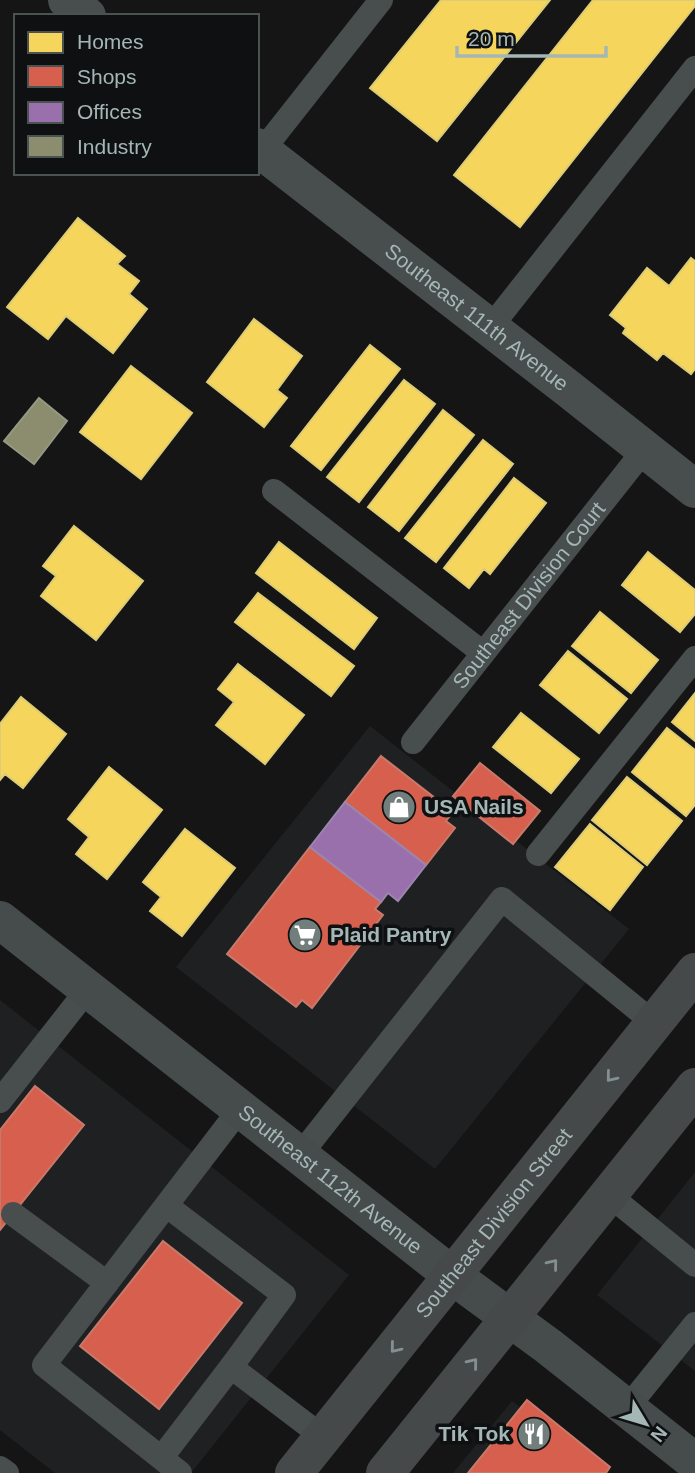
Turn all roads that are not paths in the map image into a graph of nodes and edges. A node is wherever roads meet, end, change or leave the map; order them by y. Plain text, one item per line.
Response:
1 (66, 0) edge
2 (380, 0) edge
3 (84, 14) edge
4 (695, 68) edge
5 (259, 149) edge
6 (490, 328) junction
7 (645, 449) junction
8 (695, 489) edge
9 (274, 491) dead end
10 (483, 653) junction
11 (695, 658) edge
12 (413, 741) dead end
13 (538, 854) dead end
14 (0, 920) edge
15 (695, 972) edge
16 (88, 989) junction
17 (654, 1023) junction
18 (695, 1088) edge
19 (0, 1101) edge
20 (240, 1109) junction
21 (300, 1155) junction
22 (609, 1195) junction
23 (167, 1206) junction
24 (13, 1214) dead end
25 (695, 1265) edge
26 (453, 1276) junction
27 (107, 1283) junction
28 (510, 1318) junction
29 (695, 1324) edge
30 (231, 1367) junction
31 (627, 1408) junction
32 (323, 1437) junction
33 (162, 1457) junction
34 (695, 1462) edge
35 (0, 1468) edge
36 (7, 1473) edge
37 (180, 1473) edge
38 (294, 1473) edge
39 (385, 1473) edge

1 - 3 street
2 - 5 lane
4 - 6 lane
5 - 6 street, Southeast 111th Avenue
6 - 7 street, Southeast 111th Avenue
7 - 8 street, Southeast 111th Avenue
7 - 10 lane, Southeast Division Court
9 - 10 lane
10 - 12 lane, Southeast Division Court
11 - 13 lane
14 - 16 main road, Southeast 112th Avenue
15 - 17 main road, Southeast Division Street
16 - 19 lane
16 - 20 main road, Southeast 112th Avenue
17 - 21 lane
17 -> 26 main road, Southeast Division Street
18 - 22 main road
20 - 21 main road, Southeast 112th Avenue
20 - 23 lane
21 - 26 main road, Southeast 112th Avenue
22 - 25 lane
28 -> 22 main road
23 - 27 lane
23 - 30 lane
24 - 27 lane
26 - 28 main road, Southeast 112th Avenue
26 -> 32 main road, Southeast Division Street
27 - 33 lane
28 - 31 main road, Southeast 112th Avenue
39 -> 28 main road
29 - 31 lane
30 - 32 lane
30 - 33 lane
31 - 34 main road, Southeast 112th Avenue
32 - 38 main road, Southeast Division Street
33 - 37 lane
35 - 36 lane

